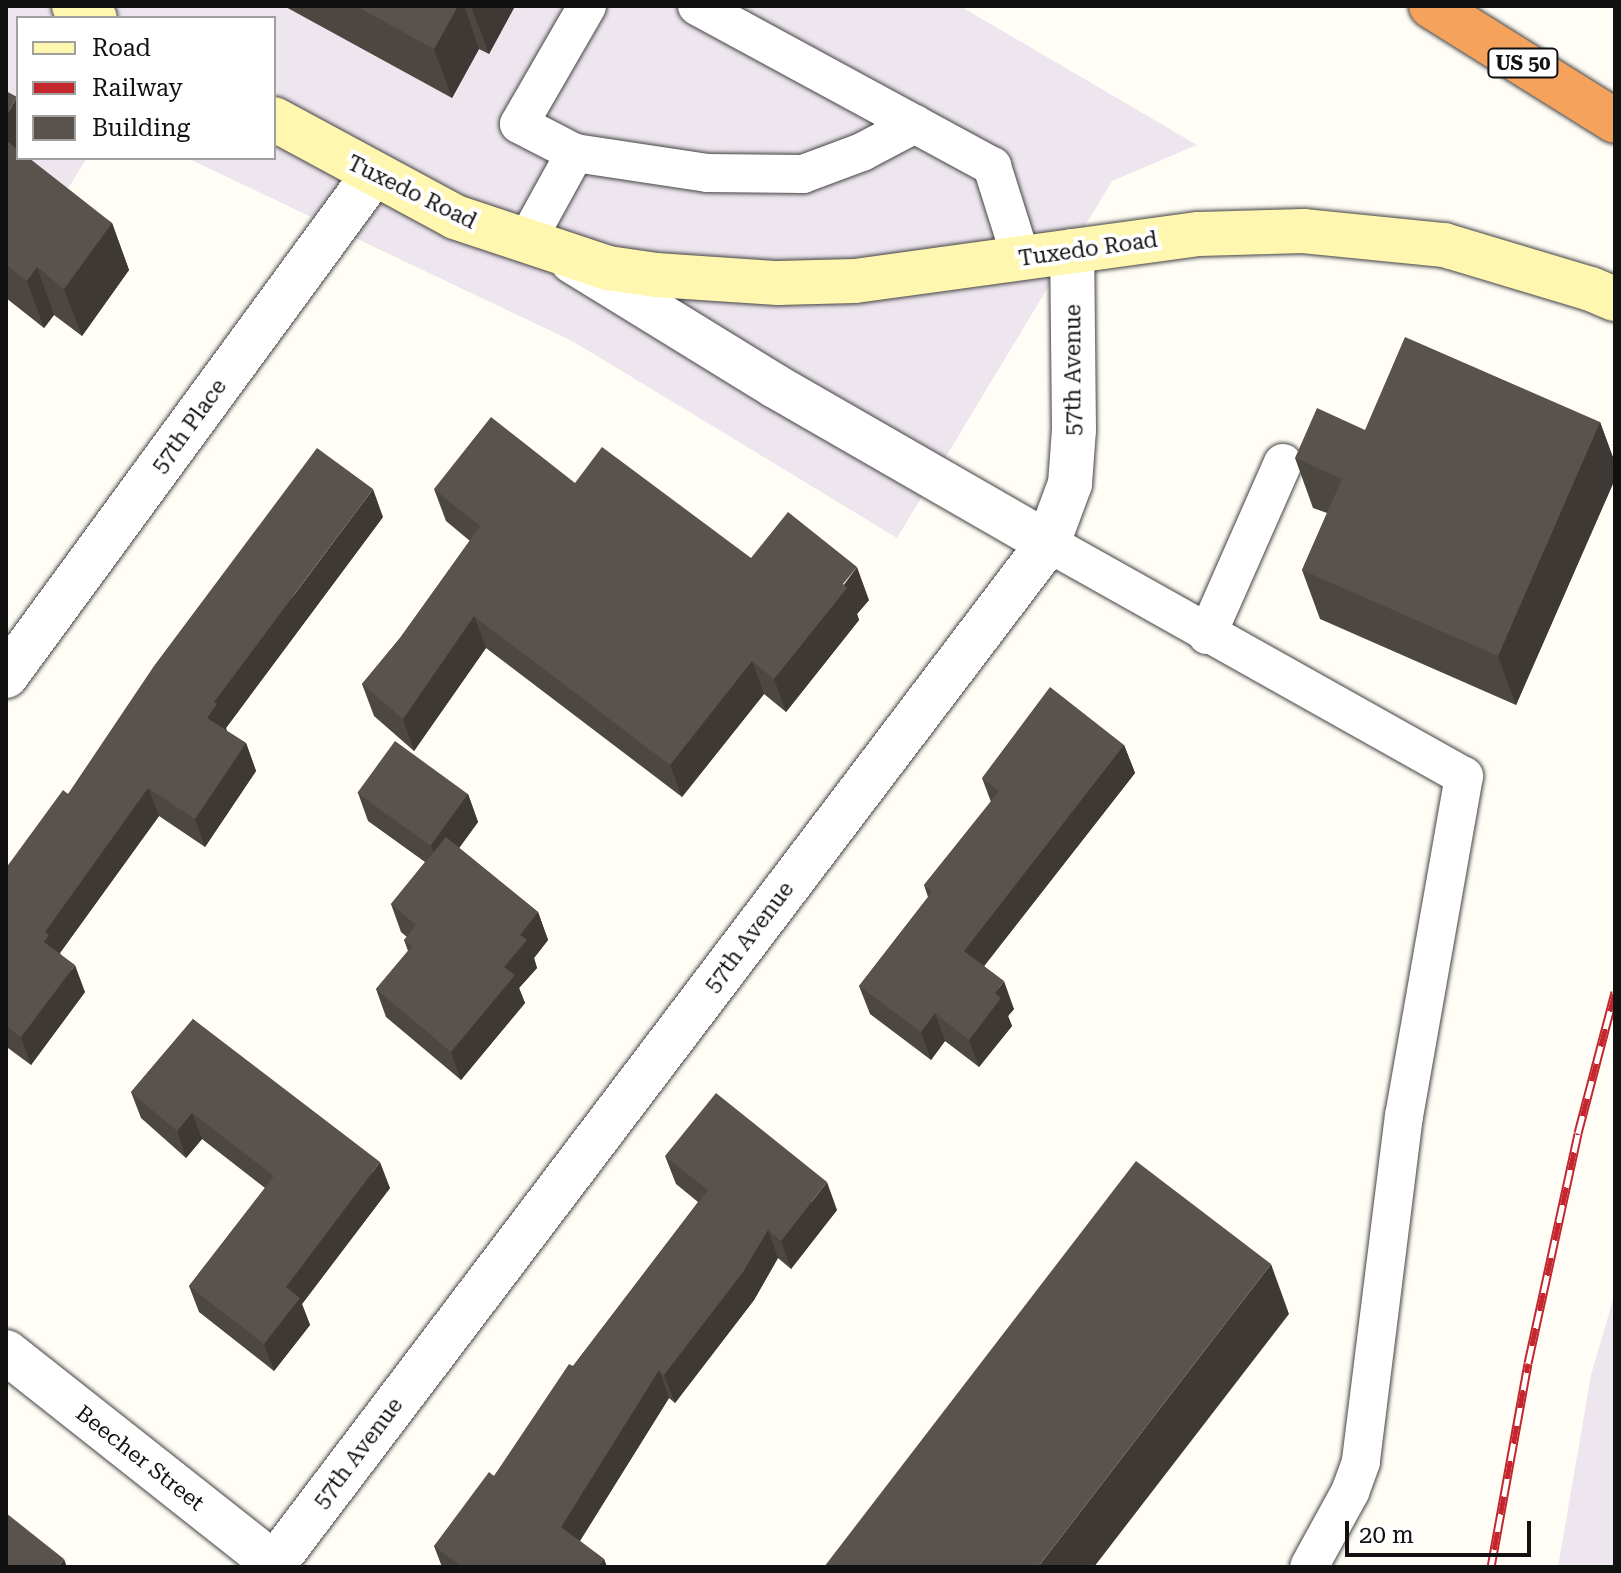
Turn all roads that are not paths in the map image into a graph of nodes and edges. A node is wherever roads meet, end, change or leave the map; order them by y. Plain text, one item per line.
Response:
1 (74, 6) edge
2 (587, 6) edge
3 (697, 6) edge
4 (1431, 6) edge
5 (92, 16) edge
6 (276, 120) edge
7 (1615, 121) edge
8 (915, 124) junction
9 (575, 153) junction
10 (373, 175) junction
11 (541, 246) junction
12 (1072, 251) junction
13 (1021, 258) junction
14 (1615, 299) edge
15 (1283, 463) dead end
16 (1048, 543) junction
17 (1207, 635) junction
18 (6, 676) edge
19 (6, 1352) edge
20 (273, 1565) edge
21 (1309, 1567) edge

1 - 5 main road
2 - 9 lane
3 - 8 lane
4 - 7 highway, US 50
6 - 10 main road, Tuxedo Road
8 - 9 lane
8 - 13 lane
9 - 11 lane
10 - 11 main road, Tuxedo Road
10 - 18 street, 57th Place
11 - 13 main road, Tuxedo Road
11 - 16 street, Tuxedo Road
12 - 13 main road, Tuxedo Road
12 - 14 main road, Tuxedo Road
12 - 16 street, 57th Avenue
15 - 17 lane
16 - 17 lane
16 - 20 street, 57th Avenue
17 - 21 lane
19 - 20 street, Beecher Street

